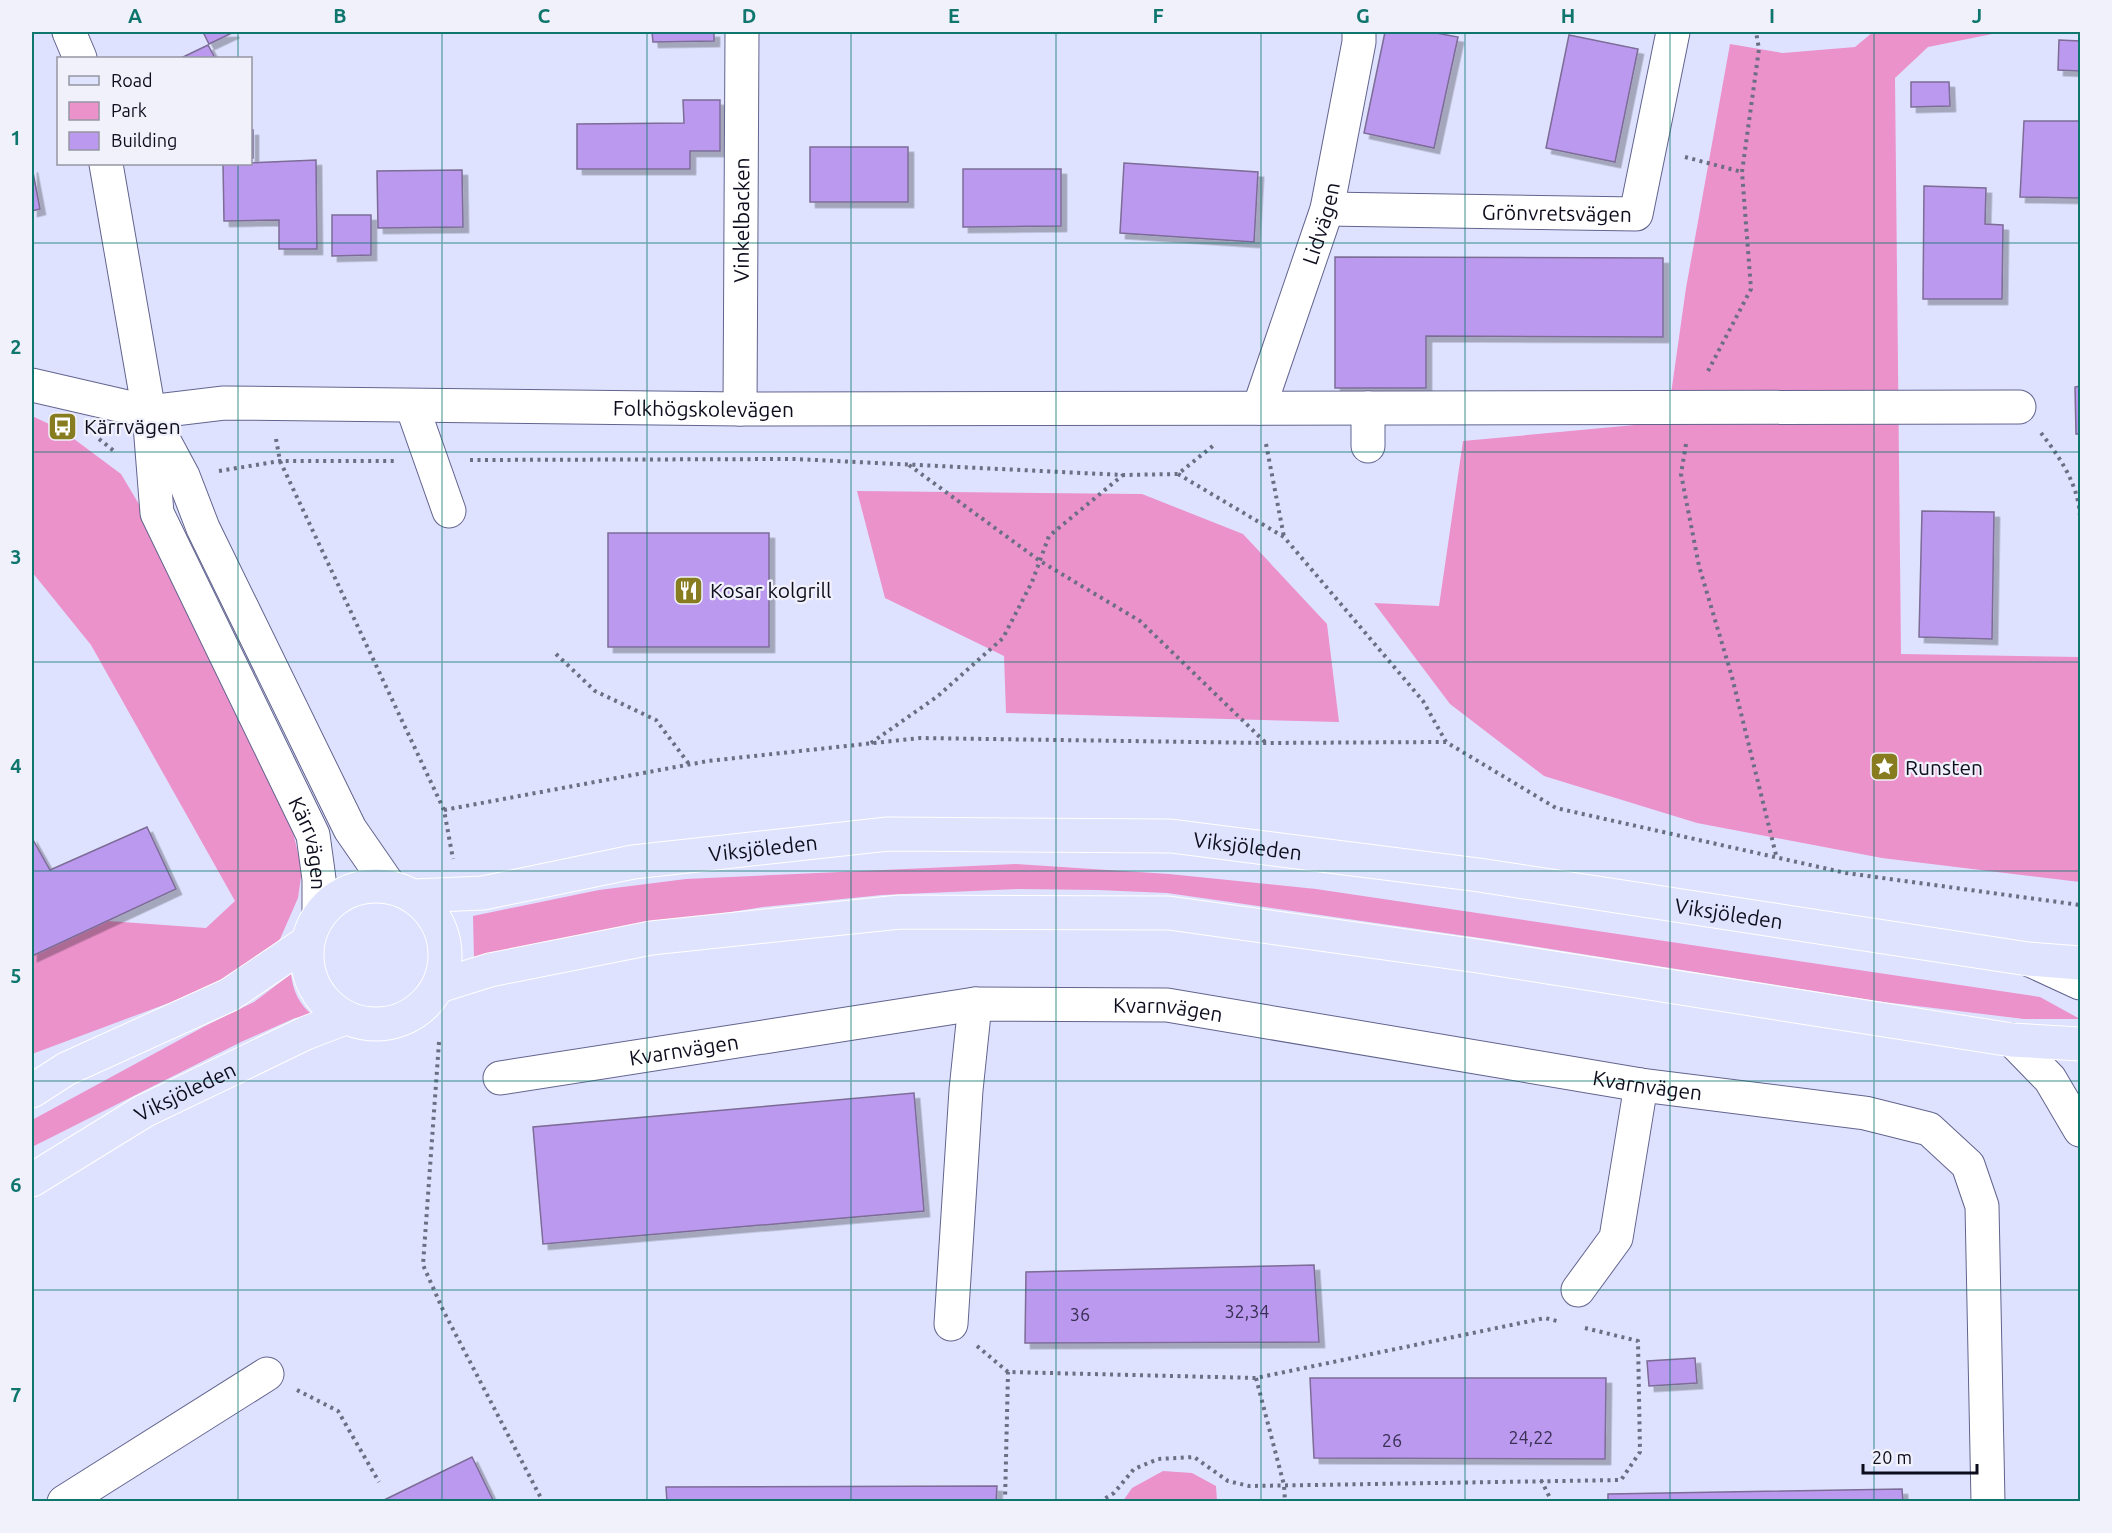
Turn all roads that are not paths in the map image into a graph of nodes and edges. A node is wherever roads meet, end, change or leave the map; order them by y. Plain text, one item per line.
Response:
1 (69, 32) edge
2 (742, 32) edge
3 (1359, 32) edge
4 (1673, 32) edge
5 (80, 57) edge
6 (106, 165) edge
7 (1327, 209) junction
8 (32, 385) edge
9 (412, 406) junction
10 (2019, 407) road end
11 (1259, 408) junction
12 (1368, 408) junction
13 (740, 409) junction
14 (149, 412) junction
15 (1368, 446) dead end
16 (168, 481) junction
17 (449, 512) dead end
18 (400, 890) junction
19 (312, 928) junction
20 (2028, 959) junction
21 (2080, 963) edge
22 (2080, 983) edge
23 (439, 986) junction
24 (975, 1004) junction
25 (345, 1018) junction
26 (2012, 1040) junction
27 (2080, 1044) edge
28 (500, 1078) dead end
29 (1641, 1085) junction
30 (32, 1091) edge
31 (2080, 1130) edge
32 (32, 1180) edge
33 (1578, 1290) dead end
34 (951, 1324) road end
35 (267, 1374) road end
36 (64, 1502) edge
37 (1988, 1502) edge

1 - 5 street
2 - 13 street, Vinkelbacken
3 - 7 street, Lidvägen
4 - 7 street, Grönvretsvägen
6 - 14 street, Kärrvägen
7 - 11 street, Lidvägen
8 - 14 street, Folkhögskolevägen
9 - 13 street, Folkhögskolevägen
9 - 14 street, Folkhögskolevägen
9 - 17 street
10 - 12 street, Folkhögskolevägen
11 - 12 street, Folkhögskolevägen
11 - 13 street, Folkhögskolevägen
12 - 15 street
14 - 16 street, Kärrvägen
16 - 18 street, Kärrvägen
16 - 19 street, Kärrvägen
18 - 19 main road
18 - 20 main road, Viksjöleden
18 - 23 main road
19 - 25 main road
19 - 30 main road
20 - 21 main road, Viksjöleden
20 - 22 street
23 - 25 main road
23 - 26 main road
24 - 28 street, Kvarnvägen
24 - 29 street, Kvarnvägen
24 - 34 street
25 - 32 main road, Viksjöleden
26 - 27 main road
26 - 31 street
29 - 33 street
29 - 37 street, Kvarnvägen
35 - 36 street

